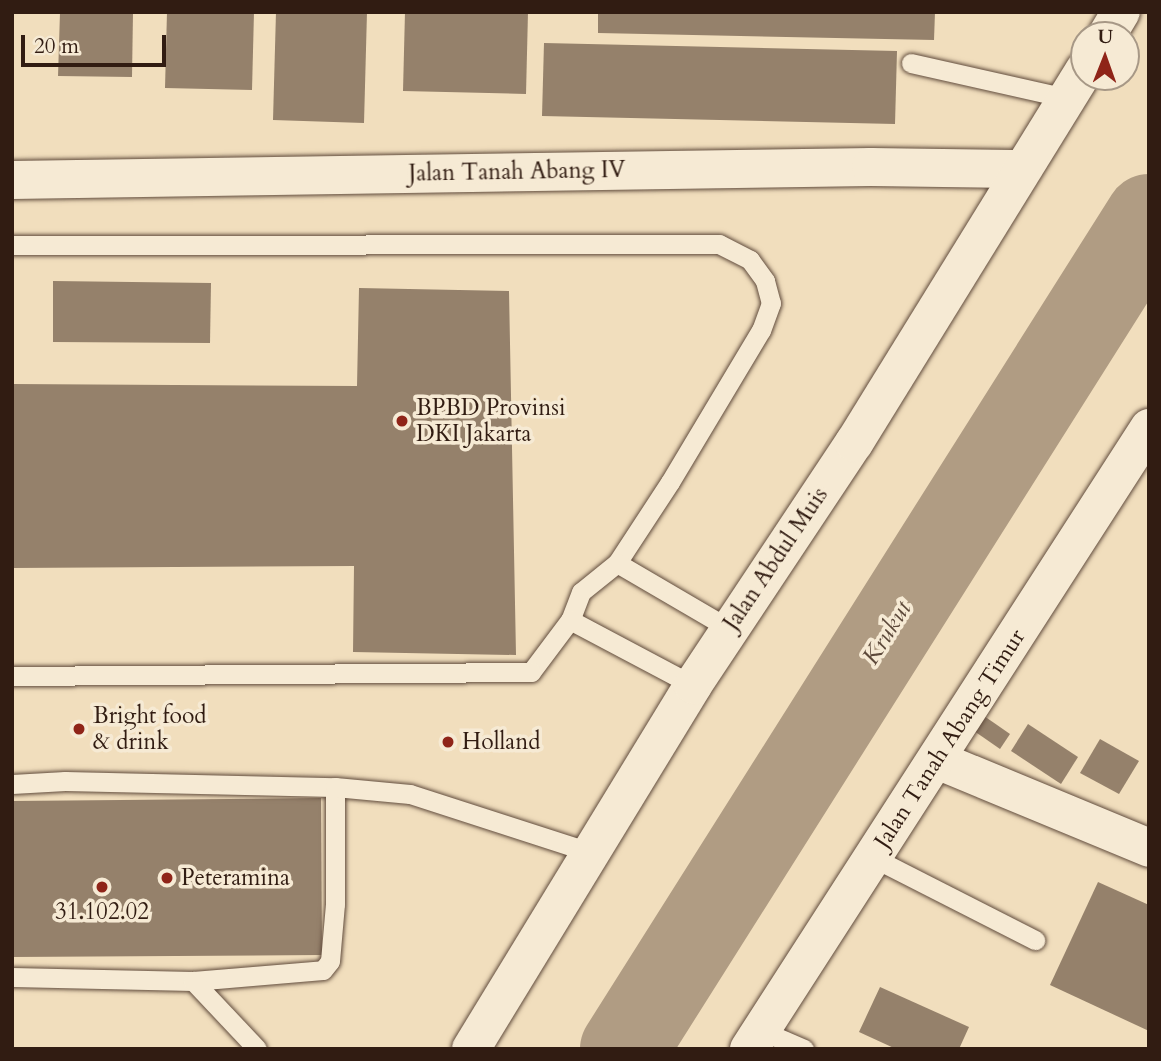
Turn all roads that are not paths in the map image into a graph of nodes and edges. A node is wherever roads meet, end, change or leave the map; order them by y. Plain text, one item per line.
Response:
1 (911, 63) dead end
2 (1070, 83) edge
3 (1071, 91) edge
4 (1022, 169) junction
5 (12, 180) edge
6 (12, 245) edge
7 (1149, 428) edge
8 (617, 563) junction
9 (570, 620) junction
10 (730, 629) junction
11 (12, 676) edge
12 (693, 685) junction
13 (937, 761) junction
14 (12, 784) edge
15 (335, 787) junction
16 (1149, 848) edge
17 (590, 852) junction
18 (874, 858) junction
19 (1035, 940) dead end
20 (12, 977) edge
21 (193, 981) junction
22 (755, 1039) edge
23 (257, 1049) edge
24 (471, 1049) edge
25 (804, 1049) edge

1 - 2 lane
3 - 4 street, Jalan Abdul Muis
4 - 5 street, Jalan Tanah Abang IV
4 - 10 street, Jalan Abdul Muis
6 - 8 lane
7 - 13 street, Jalan Tanah Abang Timur
8 - 9 lane
8 - 10 lane
9 - 11 lane
9 - 12 lane
10 - 12 street, Jalan Abdul Muis
12 - 17 street, Jalan Abdul Muis
13 - 16 street
13 - 18 street, Jalan Tanah Abang Timur
14 - 15 lane
15 - 17 lane
15 - 21 lane
17 - 24 street, Jalan Abdul Muis
18 - 19 lane
18 - 22 street, Jalan Tanah Abang Timur
20 - 21 lane
21 - 23 lane
22 - 25 lane

